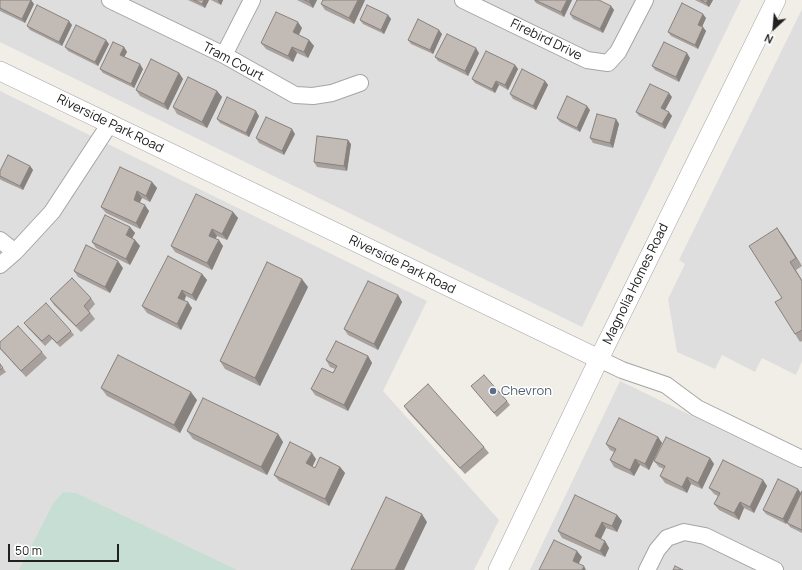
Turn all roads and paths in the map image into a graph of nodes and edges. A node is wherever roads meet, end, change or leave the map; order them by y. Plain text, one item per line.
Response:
1 (110, 0) edge
2 (252, 0) edge
3 (463, 0) edge
4 (645, 0) edge
5 (776, 0) edge
6 (224, 55) junction
7 (0, 71) edge
8 (360, 83) dead end
9 (109, 124) junction
10 (0, 240) edge
11 (15, 252) junction
12 (0, 265) edge
13 (599, 359) junction
14 (802, 459) edge
15 (498, 570) edge
16 (647, 570) edge
17 (775, 570) edge

1 - 6 street, Tram Court
2 - 6 street
3 - 4 street, Firebird Drive
5 - 13 street, Magnolia Homes Road
6 - 8 street, Tram Court
7 - 9 street, Riverside Park Road
9 - 11 street
9 - 13 street, Riverside Park Road
10 - 11 street
11 - 12 street
13 - 14 street, Riverside Park Road
13 - 15 street, Magnolia Homes Road
16 - 17 street

